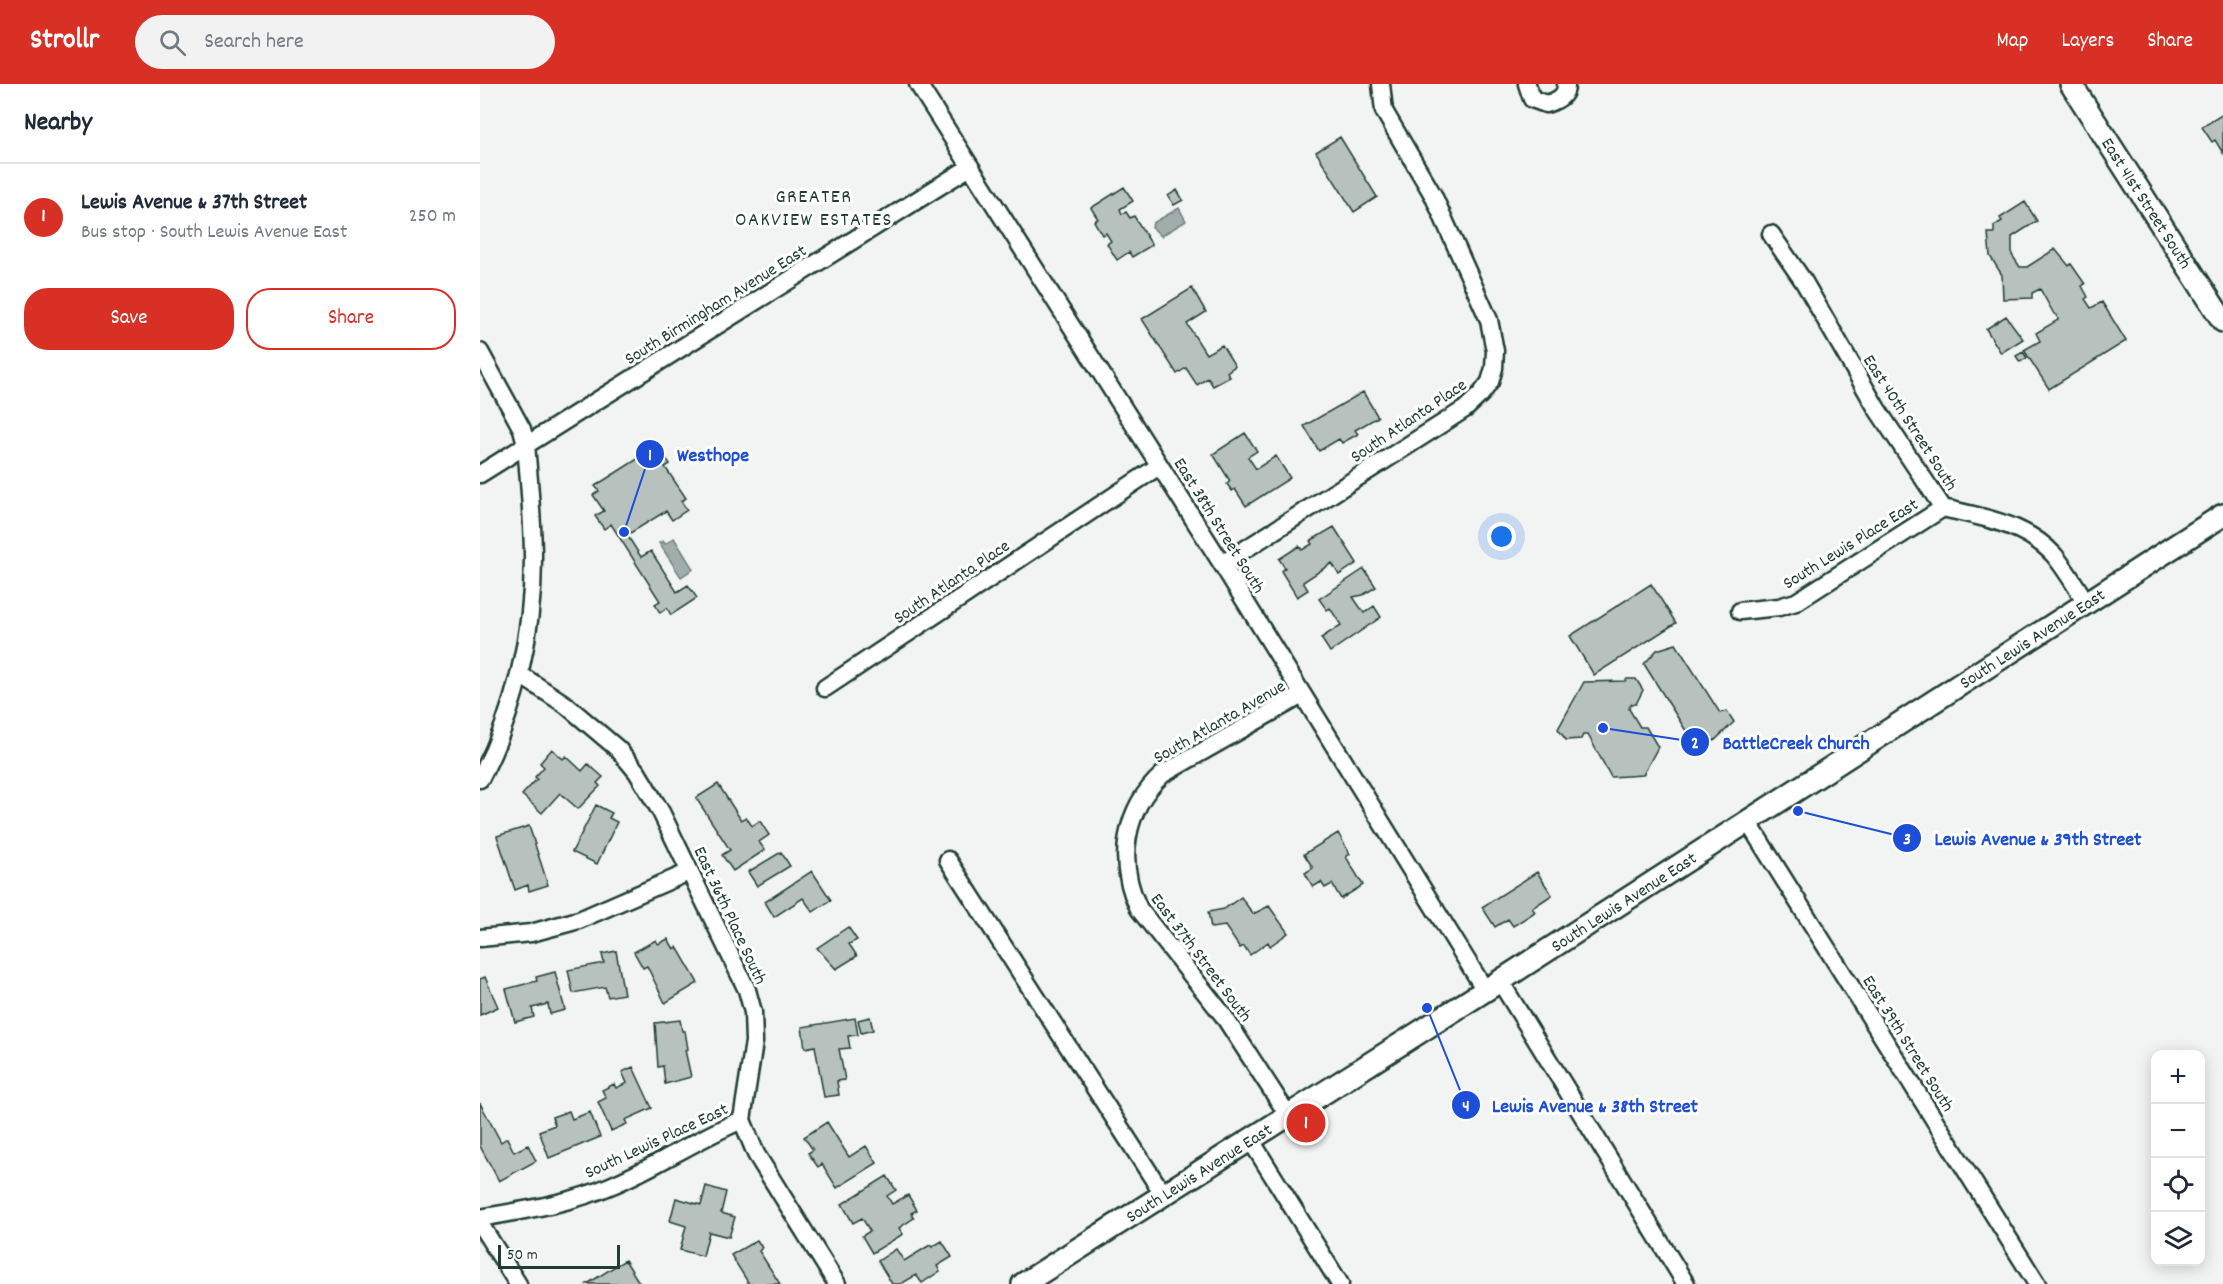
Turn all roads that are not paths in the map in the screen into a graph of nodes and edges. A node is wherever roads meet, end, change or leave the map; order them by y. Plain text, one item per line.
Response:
1 (918, 84) edge
2 (1381, 84) edge
3 (1527, 84) edge
4 (1566, 84) edge
5 (2071, 84) edge
6 (970, 167) junction
7 (1772, 234) dead end
8 (2223, 321) edge
9 (480, 352) edge
10 (526, 444) junction
11 (1159, 466) junction
12 (480, 474) edge
13 (1943, 508) junction
14 (2223, 515) edge
15 (1222, 564) junction
16 (2086, 602) junction
17 (1740, 611) dead end
18 (519, 674) junction
19 (825, 688) dead end
20 (1302, 695) junction
21 (480, 780) edge
22 (1135, 811) joint
23 (1748, 822) junction
24 (948, 860) dead end
25 (689, 872) junction
26 (480, 938) edge
27 (1492, 986) junction
28 (1288, 1115) junction
29 (742, 1120) junction
30 (1250, 1139) junction
31 (1163, 1194) junction
32 (480, 1218) edge
33 (480, 1224) edge
34 (518, 1284) edge
35 (837, 1284) edge
36 (1023, 1284) edge
37 (1340, 1284) edge
38 (1686, 1284) edge
39 (2037, 1284) edge

1 - 6 street, East 38th Street South
2 - 15 street, South Atlanta Place
3 - 4 street
5 - 8 main road, East 41st Street South
6 - 10 street, South Birmingham Avenue East
6 - 11 street, East 38th Street South
7 - 13 street, East 40th Street South
9 - 10 street
10 - 12 street, South Birmingham Avenue East
10 - 18 street
11 - 15 street, East 38th Street South
11 - 19 street, South Atlanta Place
13 - 16 street, East 40th Street South
13 - 17 street, South Lewis Place East
14 - 16 main road, South Lewis Avenue East
15 - 20 street, East 38th Street South
16 - 23 main road, South Lewis Avenue East
18 - 21 street
18 - 25 street, East 36th Place South
20 - 22 street, South Atlanta Avenue
20 - 27 street, East 38th Street South
22 - 28 street, East 37th Street South
23 - 27 main road, South Lewis Avenue East
23 - 39 street, East 39th Street South
24 - 31 street
25 - 26 street
25 - 29 street, East 36th Place South
27 - 28 main road, South Lewis Avenue East
27 - 38 street, East 38th Street South
28 - 30 main road, South Lewis Avenue East
29 - 32 street, South Lewis Place East
29 - 35 street
30 - 31 main road, South Lewis Avenue East
30 - 37 street
31 - 36 main road, South Lewis Avenue East
33 - 34 street

